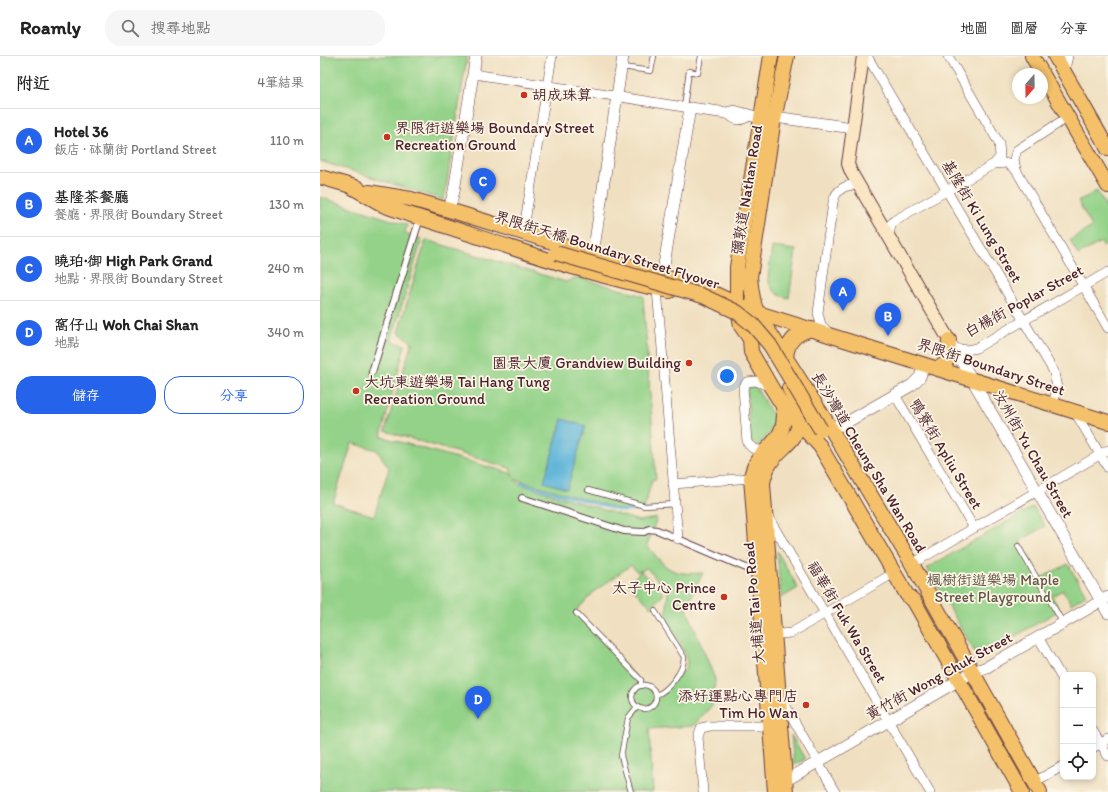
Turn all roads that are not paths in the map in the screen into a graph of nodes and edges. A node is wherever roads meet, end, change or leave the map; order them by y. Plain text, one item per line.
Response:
1 (476, 56) edge
2 (552, 56) edge
3 (654, 56) edge
4 (701, 56) edge
5 (771, 56) edge
6 (787, 56) edge
7 (863, 56) edge
8 (867, 56) edge
9 (948, 56) edge
10 (1032, 56) edge
11 (1042, 56) edge
12 (1055, 56) edge
13 (1068, 56) edge
14 (623, 61) edge
15 (1064, 73) junction
16 (474, 74) junction
17 (547, 86) junction
18 (617, 97) junction
19 (687, 108) junction
20 (755, 117) junction
21 (775, 117) junction
22 (1068, 117) junction
23 (853, 128) junction
24 (1108, 149) edge
25 (994, 164) junction
26 (1016, 170) junction
27 (1108, 171) edge
28 (320, 177) edge
29 (350, 186) junction
30 (859, 186) junction
31 (1108, 186) edge
32 (947, 190) junction
33 (448, 214) junction
34 (420, 218) junction
35 (523, 234) junction
36 (889, 238) junction
37 (593, 256) junction
38 (579, 269) junction
39 (1108, 272) edge
40 (659, 283) junction
41 (1084, 286) junction
42 (745, 309) junction
43 (1024, 320) junction
44 (764, 327) junction
45 (1108, 328) edge
46 (812, 329) junction
47 (830, 334) junction
48 (951, 344) junction
49 (786, 358) junction
50 (931, 366) junction
51 (372, 372) dead end
52 (971, 379) junction
53 (771, 387) junction
54 (895, 395) junction
55 (1053, 405) junction
56 (783, 406) junction
57 (1075, 412) junction
58 (1108, 422) edge
59 (799, 424) junction
60 (828, 424) junction
61 (768, 447) junction
62 (1104, 452) edge
63 (1108, 468) edge
64 (751, 478) junction
65 (673, 484) junction
66 (588, 490) dead end
67 (1037, 492) junction
68 (522, 498) dead end
69 (675, 504) junction
70 (763, 508) junction
71 (974, 528) junction
72 (678, 538) junction
73 (1018, 546) dead end
74 (912, 564) junction
75 (894, 572) junction
76 (758, 573) junction
77 (915, 596) junction
78 (1104, 599) edge
79 (655, 611) dead end
80 (1108, 612) edge
81 (576, 613) dead end
82 (825, 613) junction
83 (1063, 623) junction
84 (773, 627) junction
85 (1038, 637) junction
86 (973, 672) junction
87 (1060, 675) edge
88 (958, 680) junction
89 (641, 686) junction
90 (779, 693) junction
91 (656, 695) junction
92 (637, 707) junction
93 (889, 721) junction
94 (770, 726) junction
95 (1101, 744) edge
96 (1108, 756) edge
97 (818, 762) junction
98 (1060, 768) edge
99 (785, 787) edge
100 (1037, 787) edge
101 (1020, 791) edge
102 (632, 792) edge
103 (703, 792) edge
104 (776, 792) edge
105 (835, 792) edge
106 (930, 792) edge

1 - 16 street
2 - 17 street
3 - 14 lane
4 - 19 lane
5 - 20 main road, 彌敦道 Nathan Road
6 - 21 main road, 彌敦道 Nathan Road
7 - 23 main road, 汝州街 Yu Chau Street
8 - 32 street, 基隆街 Ki Lung Street
9 - 25 street
10 - 22 main road
11 - 27 main road
12 - 15 main road
13 - 15 street
14 - 18 street
15 - 24 main road
16 - 17 street
16 - 33 street
17 - 18 street
17 - 35 street
18 - 19 street
18 - 37 street
19 - 20 street
19 - 40 street
20 - 42 main road, 彌敦道 Nathan Road
21 - 23 street
21 - 42 main road, 彌敦道 Nathan Road
22 - 26 street
22 - 31 main road
23 - 30 main road, 汝州街 Yu Chau Street
25 - 26 street
25 - 32 street
26 - 41 street
28 - 29 main road, 界限街 Boundary Street
29 - 33 main road, 界限街 Boundary Street
29 - 34 main road, 界限街 Boundary Street
30 - 36 main road, 汝州街 Yu Chau Street
30 - 47 street
32 - 36 street
32 - 43 street, 基隆街 Ki Lung Street
33 - 35 main road, 界限街 Boundary Street
33 - 77 main road, 界限街天橋 Boundary Street Flyover, bridge
34 - 38 main road, 界限街 Boundary Street
34 - 51 street
35 - 37 main road, 界限街 Boundary Street
36 - 48 main road, 汝州街 Yu Chau Street
37 - 38 street
37 - 40 main road, 界限街 Boundary Street
38 - 40 main road, 界限街 Boundary Street
39 - 41 street, 白楊街 Poplar Street
40 - 42 main road, 界限街 Boundary Street
40 - 65 street
41 - 43 street, 白楊街 Poplar Street
41 - 45 street
42 - 44 main road, 彌敦道 Nathan Road
42 - 46 main road, 界限街 Boundary Street
42 - 53 main road
43 - 48 street, 白楊街 Poplar Street
43 - 55 street, 基隆街 Ki Lung Street
44 - 49 main road, 長沙灣道 Cheung Sha Wan Road
44 - 59 main road, 長沙灣道 Cheung Sha Wan Road
46 - 47 main road, 界限街 Boundary Street
46 - 49 main road
47 - 50 main road, 界限街 Boundary Street
48 - 50 main road
48 - 52 street, 汝州街 Yu Chau Street
49 - 60 main road, 長沙灣道 Cheung Sha Wan Road
50 - 52 main road, 界限街 Boundary Street
50 - 54 street
52 - 55 main road, 界限街 Boundary Street
52 - 67 street, 汝州街 Yu Chau Street
53 - 56 main road
53 - 61 street
54 - 60 street
54 - 71 street, 鴨寮街 Apliu Street
55 - 57 main road, 界限街 Boundary Street
56 - 59 main road
56 - 61 main road, 大埔道 Tai Po Road
57 - 58 main road, 界限街 Boundary Street
57 - 62 street
59 - 70 main road, 大埔道 Tai Po Road
59 - 75 main road
60 - 74 main road, 長沙灣道 Cheung Sha Wan Road
61 - 64 main road, 大埔道 Tai Po Road
62 - 63 street
62 - 67 street
64 - 65 street
64 - 76 main road, 大埔道 Tai Po Road
65 - 69 street
66 - 69 lane
67 - 71 street
67 - 78 street, 汝州街 Yu Chau Street
68 - 72 street
69 - 72 street
70 - 82 street, 福華街 Fuk Wa Street
70 - 84 main road, 大埔道 Tai Po Road
71 - 74 street
72 - 76 street
73 - 83 lane
74 - 86 main road, 長沙灣道 Cheung Sha Wan Road
75 - 77 main road
75 - 82 street
76 - 94 main road, 大埔道 Tai Po Road
77 - 88 main road
78 - 80 street, 汝州街 Yu Chau Street
78 - 83 street, 黃竹街 Wong Chuk Street
79 - 91 lane
81 - 89 lane
82 - 84 street
82 - 93 street, 福華街 Fuk Wa Street
83 - 85 street, 黃竹街 Wong Chuk Street
84 - 90 main road, 大埔道 Tai Po Road
85 - 86 street, 黃竹街 Wong Chuk Street
85 - 87 street
86 - 88 street, 黃竹街 Wong Chuk Street
86 - 100 main road, 長沙灣道 Cheung Sha Wan Road
88 - 93 street, 黃竹街 Wong Chuk Street
88 - 101 main road
89 - 91 lane
89 - 92 lane
90 - 97 street
90 - 99 main road, 大埔道 Tai Po Road
91 - 92 lane
92 - 102 lane
93 - 97 street, 黃竹街 Wong Chuk Street
93 - 106 street, 福華街 Fuk Wa Street
94 - 103 street
94 - 104 main road, 大埔道 Tai Po Road
95 - 96 street
97 - 99 street, 黃竹街 Wong Chuk Street
97 - 105 street
98 - 100 street

